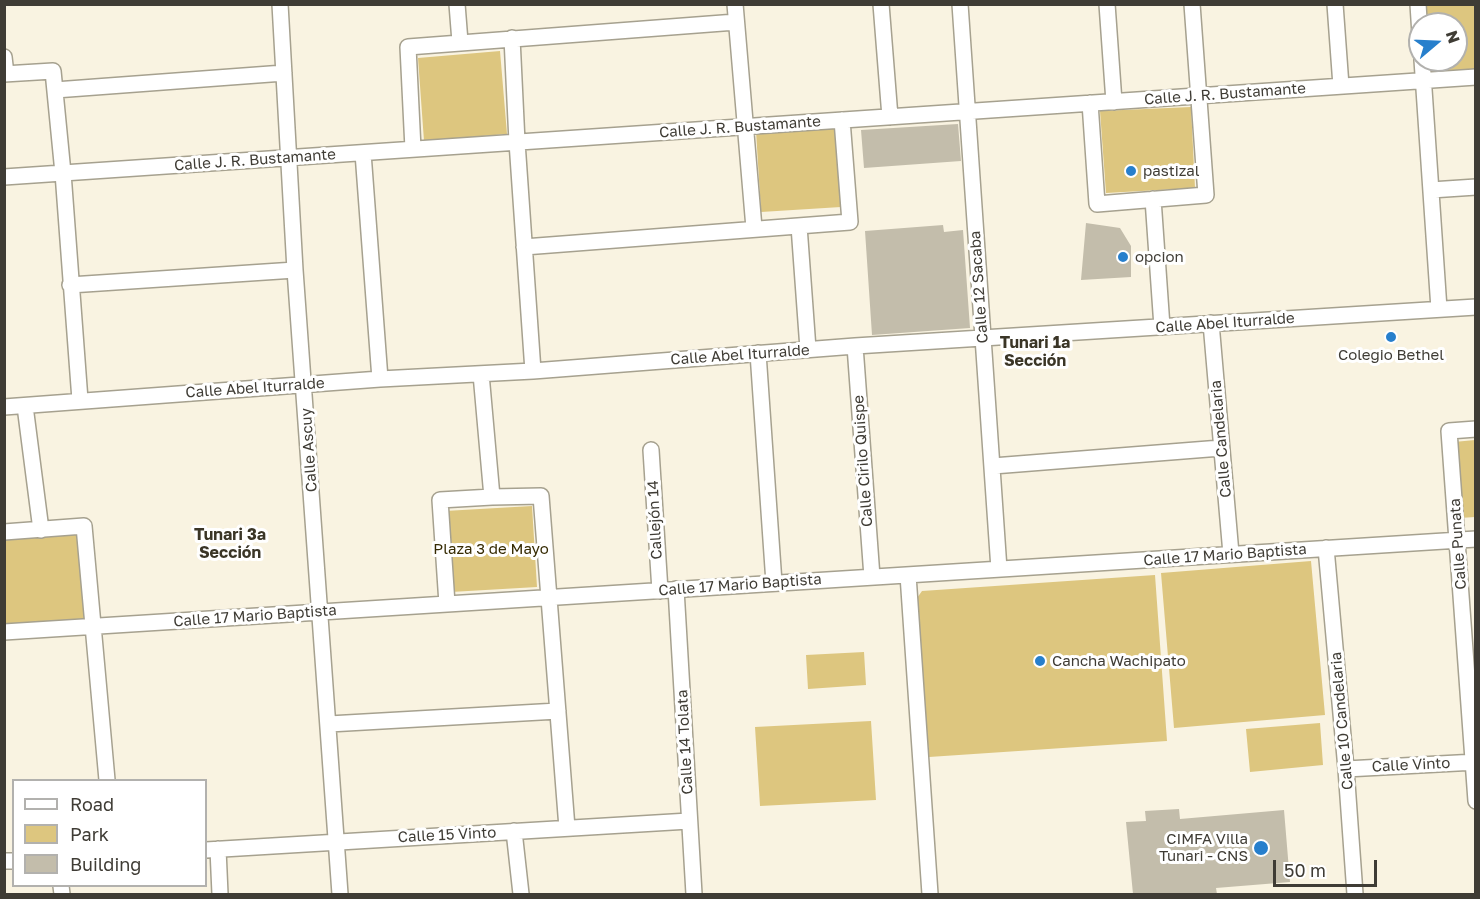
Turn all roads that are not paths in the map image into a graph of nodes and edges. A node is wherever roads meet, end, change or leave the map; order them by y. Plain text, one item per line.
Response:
1 (280, 4) edge
2 (457, 4) edge
3 (735, 4) edge
4 (881, 4) edge
5 (960, 4) edge
6 (1107, 4) edge
7 (1192, 4) edge
8 (1335, 4) edge
9 (736, 22) junction
10 (512, 38) junction
11 (460, 42) junction
12 (4, 57) edge
13 (1423, 72) edge
14 (284, 73) junction
15 (5, 74) edge
16 (1476, 77) edge
17 (1423, 81) junction
18 (1341, 86) junction
19 (55, 90) junction
20 (1199, 96) junction
21 (1114, 102) junction
22 (1090, 104) junction
23 (966, 112) junction
24 (890, 117) junction
25 (842, 120) junction
26 (746, 127) junction
27 (517, 142) junction
28 (413, 149) junction
29 (363, 153) junction
30 (288, 158) junction
31 (63, 173) junction
32 (4, 177) edge
33 (1476, 188) edge
34 (1431, 190) junction
35 (1153, 199) junction
36 (799, 226) junction
37 (754, 228) junction
38 (524, 247) junction
39 (296, 270) junction
40 (70, 285) junction
41 (1476, 307) edge
42 (1439, 309) junction
43 (1211, 323) junction
44 (1162, 327) junction
45 (982, 338) junction
46 (855, 346) junction
47 (808, 349) junction
48 (758, 353) junction
49 (533, 371) junction
50 (482, 374) junction
51 (380, 379) junction
52 (304, 385) junction
53 (80, 400) junction
54 (25, 406) junction
55 (4, 407) edge
56 (1476, 429) edge
57 (1221, 448) junction
58 (651, 450) dead end
59 (993, 466) junction
60 (492, 497) junction
61 (41, 530) junction
62 (4, 532) edge
63 (1476, 539) edge
64 (1457, 540) junction
65 (1326, 548) junction
66 (1231, 554) junction
67 (999, 569) junction
68 (908, 575) junction
69 (872, 577) junction
70 (774, 583) junction
71 (676, 589) junction
72 (660, 591) junction
73 (548, 597) junction
74 (447, 604) junction
75 (320, 612) junction
76 (92, 626) junction
77 (4, 632) edge
78 (1471, 646) edge
79 (558, 711) junction
80 (329, 724) junction
81 (1474, 762) edge
82 (1346, 769) junction
83 (107, 779) edge
84 (1476, 801) edge
85 (689, 821) junction
86 (567, 828) junction
87 (514, 831) junction
88 (337, 842) junction
89 (212, 849) edge
90 (220, 894) edge
91 (340, 894) edge
92 (521, 894) edge
93 (694, 894) edge
94 (930, 894) edge
95 (1355, 894) edge

1 - 14 street, Calle Ascuy
2 - 11 street
3 - 9 street
4 - 24 street
5 - 23 street, Calle 12 Sacaba
6 - 21 street
7 - 20 street
8 - 18 street
9 - 10 street
9 - 26 street
10 - 11 street
10 - 27 street
11 - 28 street
12 - 15 street
13 - 17 street
14 - 19 street
14 - 30 street, Calle Ascuy
15 - 19 street
16 - 17 street, Calle J. R. Bustamante
17 - 18 street, Calle J. R. Bustamante
17 - 34 street
18 - 20 street, Calle J. R. Bustamante
19 - 31 street
20 - 21 street, Calle J. R. Bustamante
20 - 35 street
21 - 22 street, Calle J. R. Bustamante
22 - 23 street, Calle J. R. Bustamante
22 - 35 street
23 - 24 street, Calle J. R. Bustamante
23 - 45 street, Calle 12 Sacaba
24 - 25 street, Calle J. R. Bustamante
25 - 26 street, Calle J. R. Bustamante
25 - 36 street
26 - 27 street, Calle J. R. Bustamante
26 - 37 street
27 - 28 street, Calle J. R. Bustamante
27 - 38 street
28 - 29 street, Calle J. R. Bustamante
29 - 30 street, Calle J. R. Bustamante
29 - 51 street
30 - 31 street, Calle J. R. Bustamante
30 - 39 street, Calle Ascuy
31 - 32 street, Calle J. R. Bustamante
31 - 40 street
33 - 34 street
34 - 42 street
35 - 44 street
36 - 37 street
36 - 47 street
37 - 38 street
38 - 49 street
39 - 40 street
39 - 52 street, Calle Ascuy
40 - 53 street
41 - 42 street, Calle Abel Iturralde
42 - 43 street, Calle Abel Iturralde
43 - 44 street, Calle Abel Iturralde
43 - 57 street, Calle Candelaria
44 - 45 street, Calle Abel Iturralde
45 - 46 street, Calle Abel Iturralde
45 - 59 street, Calle 12 Sacaba
46 - 47 street, Calle Abel Iturralde
46 - 69 street, Calle Cirilo Quispe
47 - 48 street, Calle Abel Iturralde
48 - 49 street, Calle Abel Iturralde
48 - 70 street
49 - 50 street, Calle Abel Iturralde
50 - 51 street, Calle Abel Iturralde
50 - 60 street
51 - 52 street, Calle Abel Iturralde
52 - 53 street, Calle Abel Iturralde
52 - 75 street, Calle Ascuy
53 - 54 street, Calle Abel Iturralde
54 - 55 street, Calle Abel Iturralde
54 - 61 street
56 - 64 street, Calle Punata
57 - 59 street
57 - 66 street, Calle Candelaria
58 - 72 street, Callejón 14
59 - 67 street, Calle 12 Sacaba
60 - 73 street
60 - 74 street
61 - 62 street
61 - 76 street
63 - 64 street, Calle 17 Mario Baptista
64 - 65 street, Calle 17 Mario Baptista
64 - 78 street, Calle Punata
65 - 66 street, Calle 17 Mario Baptista
65 - 82 street, Calle 10 Candelaria
66 - 67 street, Calle 17 Mario Baptista
67 - 68 street, Calle 17 Mario Baptista
68 - 69 street, Calle 17 Mario Baptista
68 - 94 street
69 - 70 street, Calle 17 Mario Baptista
70 - 71 street, Calle 17 Mario Baptista
71 - 72 street, Calle 17 Mario Baptista
71 - 85 street, Calle 14 Tolata
72 - 73 street, Calle 17 Mario Baptista
73 - 74 street, Calle 17 Mario Baptista
73 - 79 street
74 - 75 street, Calle 17 Mario Baptista
75 - 76 street, Calle 17 Mario Baptista
75 - 80 street, Calle Ascuy
76 - 77 street, Calle 17 Mario Baptista
76 - 83 street
78 - 81 street, Calle Punata
79 - 80 street
79 - 86 street
80 - 88 street, Calle Ascuy
81 - 82 street, Calle Vinto
81 - 84 street, Calle Punata
82 - 95 street, Calle 10 Candelaria
85 - 86 street, Calle 15 Vinto
85 - 93 street, Calle 14 Tolata
86 - 87 street, Calle 15 Vinto
87 - 88 street, Calle 15 Vinto
87 - 92 street
88 - 89 street, Calle 15 Vinto
88 - 91 street, Calle Ascuy
89 - 90 street

